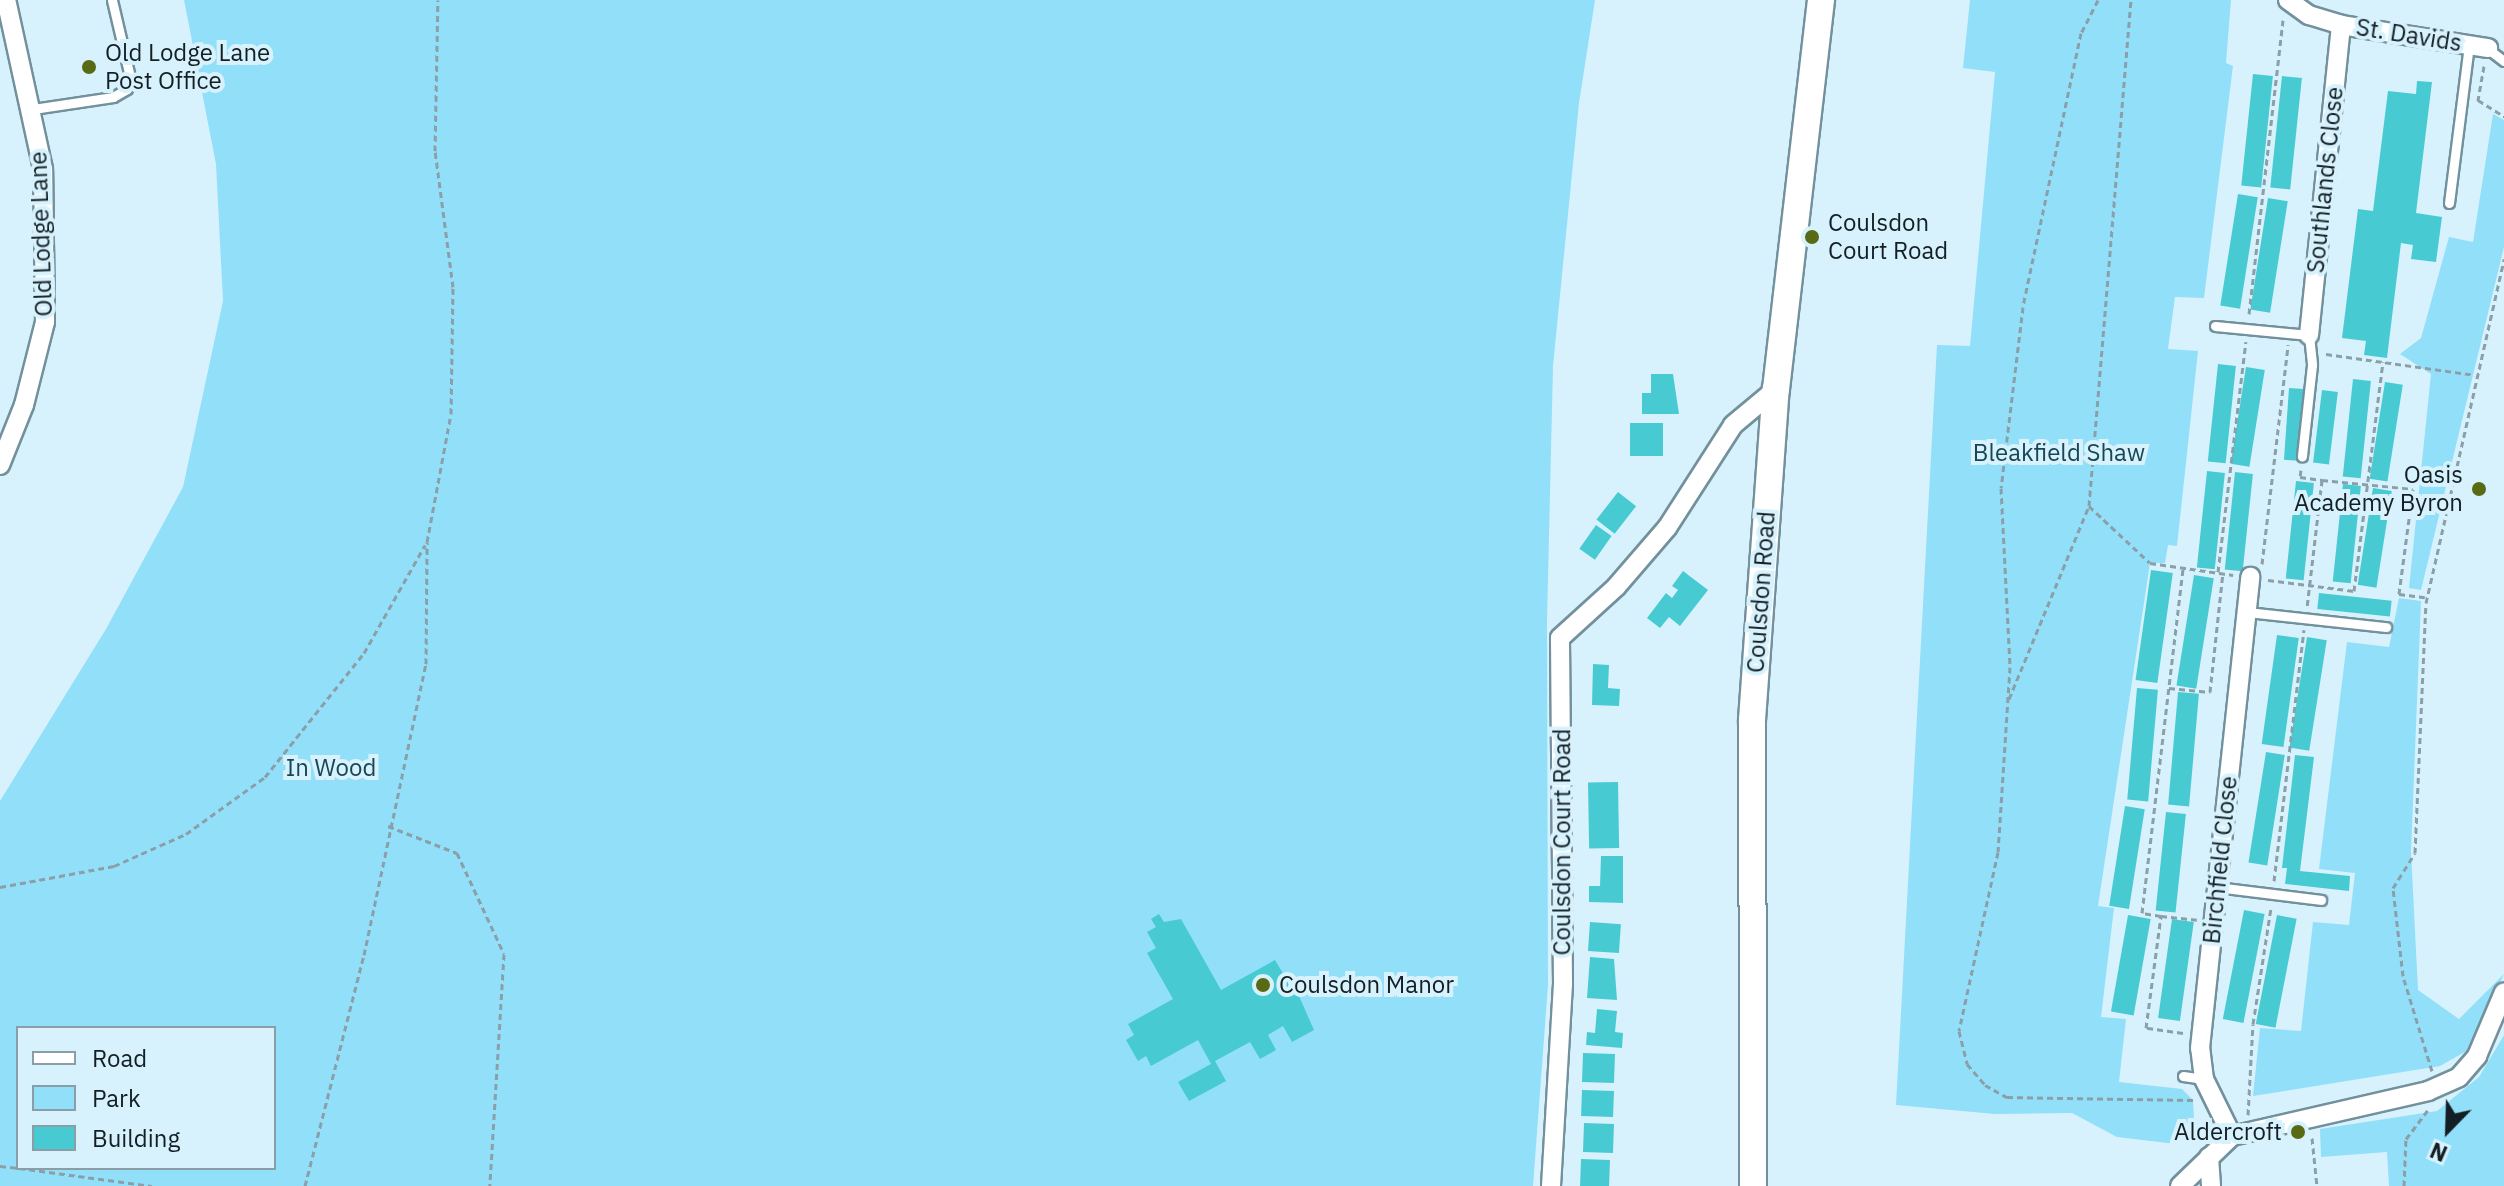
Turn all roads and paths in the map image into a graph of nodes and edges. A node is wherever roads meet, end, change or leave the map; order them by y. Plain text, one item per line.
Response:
1 (6, 0) edge
2 (112, 0) edge
3 (438, 0) edge
4 (1821, 0) edge
5 (2098, 0) edge
6 (2131, 0) edge
7 (2285, 8) edge
8 (2341, 25) junction
9 (2478, 47) junction
10 (2504, 61) edge
11 (33, 109) junction
12 (2504, 116) edge
13 (2449, 203) dead end
14 (2504, 259) edge
15 (2215, 326) dead end
16 (2247, 330) junction
17 (2303, 340) junction
18 (2383, 362) junction
19 (2475, 375) junction
20 (1776, 389) junction
21 (7, 422) edge
22 (2302, 456) joint
23 (0, 465) edge
24 (2322, 480) junction
25 (2367, 484) junction
26 (2089, 506) junction
27 (427, 542) junction
28 (2183, 568) junction
29 (2220, 573) junction
30 (2250, 577) joint
31 (2309, 586) junction
32 (2427, 597) junction
33 (2247, 612) junction
34 (2305, 617) junction
35 (2386, 627) dead end
36 (2169, 688) junction
37 (2007, 703) junction
38 (388, 826) junction
39 (0, 887) edge
40 (2217, 887) junction
41 (2273, 894) junction
42 (2321, 900) dead end
43 (2161, 916) junction
44 (2213, 922) junction
45 (2504, 992) edge
46 (2191, 1034) dead end
47 (2183, 1076) dead end
48 (2204, 1079) junction
49 (2428, 1091) junction
50 (2193, 1100) dead end
51 (2312, 1114) junction
52 (2240, 1133) junction
53 (2209, 1157) junction
54 (33, 1170) edge
55 (152, 1186) edge
56 (305, 1186) edge
57 (490, 1186) edge
58 (1551, 1186) edge
59 (1753, 1186) edge
60 (2180, 1186) edge
61 (2211, 1186) edge
62 (2317, 1186) edge
63 (2404, 1186) edge

1 - 11 street, Old Lodge Lane
2 - 11 lane
3 - 27 path
4 - 20 main road, Coulsdon Road
5 - 37 path
6 - 26 path
7 - 8 street, St. Davids
7 - 16 path
8 - 9 street, St. Davids
8 - 17 street, Southlands Close
9 - 10 lane
9 - 12 path
9 - 13 lane
11 - 21 street, Old Lodge Lane
14 - 19 path
15 - 16 lane
16 - 17 lane
16 - 29 path
17 - 18 path
17 - 22 lane
17 - 31 path
18 - 19 path
18 - 25 path
19 - 32 path
20 - 58 street, Coulsdon Court Road
20 - 59 main road, Coulsdon Road
21 - 23 street, Old Lodge Lane
22 - 24 path
24 - 25 path
24 - 31 path
25 - 31 path
25 - 32 path
26 - 28 path
26 - 37 path
27 - 38 path
27 - 39 path
28 - 29 path
28 - 36 path
29 - 30 path
29 - 36 path
30 - 33 street, Birchfield Close
31 - 34 path
32 - 49 path
33 - 34 lane
33 - 40 street, Birchfield Close
34 - 35 lane
34 - 41 path
36 - 43 path
37 - 50 path
38 - 56 path
38 - 57 path
40 - 41 lane
40 - 44 street, Birchfield Close
41 - 42 lane
41 - 52 path
43 - 44 path
43 - 46 path
44 - 48 street, Birchfield Close
45 - 49 street
47 - 48 lane
48 - 52 street, Birchfield Close
49 - 51 street
49 - 63 path
51 - 52 street
51 - 62 path
52 - 53 street
53 - 60 street
53 - 61 street
54 - 55 path

